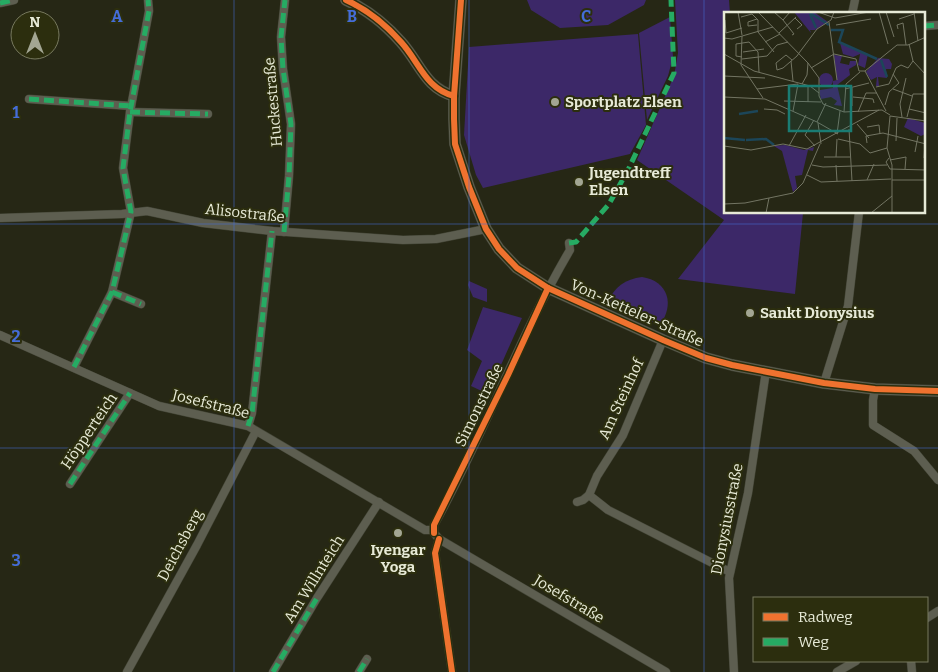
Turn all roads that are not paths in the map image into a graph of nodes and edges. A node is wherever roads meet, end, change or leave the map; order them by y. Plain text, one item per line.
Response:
1 (14, 0) edge
2 (148, 0) edge
3 (285, 0) edge
4 (346, 0) edge
5 (461, 0) edge
6 (0, 3) edge
7 (454, 96) junction
8 (29, 99) dead end
9 (130, 109) junction
10 (208, 114) dead end
11 (131, 212) junction
12 (859, 214) edge
13 (0, 218) edge
14 (486, 229) junction
15 (272, 231) junction
16 (284, 232) junction
17 (569, 243) dead end
18 (548, 288) junction
19 (112, 292) junction
20 (140, 304) dead end
21 (0, 335) edge
22 (664, 340) junction
23 (74, 368) junction
24 (766, 372) junction
25 (824, 383) junction
26 (875, 389) junction
27 (938, 391) edge
28 (130, 393) junction
29 (248, 426) junction
30 (256, 431) junction
31 (938, 480) edge
32 (70, 484) dead end
33 (589, 495) junction
34 (379, 502) junction
35 (577, 502) dead end
36 (436, 534) junction
37 (730, 572) junction
38 (367, 659) dead end
39 (854, 662) edge
40 (127, 672) edge
41 (273, 672) edge
42 (359, 672) edge
43 (452, 672) edge
44 (666, 672) edge
45 (734, 672) edge
46 (837, 672) edge

1 - 6 street
2 - 9 street
3 - 16 street, Huckestraße
4 - 7 street
5 - 7 street, Von-Ketteler-Straße
7 - 14 street, Von-Ketteler-Straße
8 - 9 street
9 - 10 street
9 - 11 street
11 - 13 street, Alisostraße
11 - 15 street, Alisostraße
11 - 19 street
12 - 25 street
14 - 16 street, Alisostraße
14 - 18 street, Von-Ketteler-Straße
15 - 16 street, Alisostraße
15 - 29 street
17 - 18 street, Von-Ketteler-Straße
18 - 22 street, Von-Ketteler-Straße
18 - 36 street, Simonstraße
19 - 20 street
19 - 23 street
21 - 23 street, Josefstraße
22 - 24 street, Von-Ketteler-Straße
22 - 33 street, Am Steinhof
23 - 28 street, Josefstraße
24 - 25 street, Von-Ketteler-Straße
24 - 37 street, Dionysiusstraße
25 - 26 street, Von-Ketteler-Straße
26 - 27 street, Von-Ketteler-Straße
26 - 31 street
28 - 29 street, Josefstraße
28 - 32 street, Höpperteich
29 - 30 street, Josefstraße
30 - 34 street, Josefstraße
30 - 40 street, Deichsberg
33 - 35 street
33 - 37 street
34 - 36 street, Josefstraße
34 - 41 street, Am Willnteich
36 - 43 street, Simonstraße
36 - 44 street, Josefstraße
37 - 45 street, Dionysiusstraße
38 - 42 street
39 - 46 street

